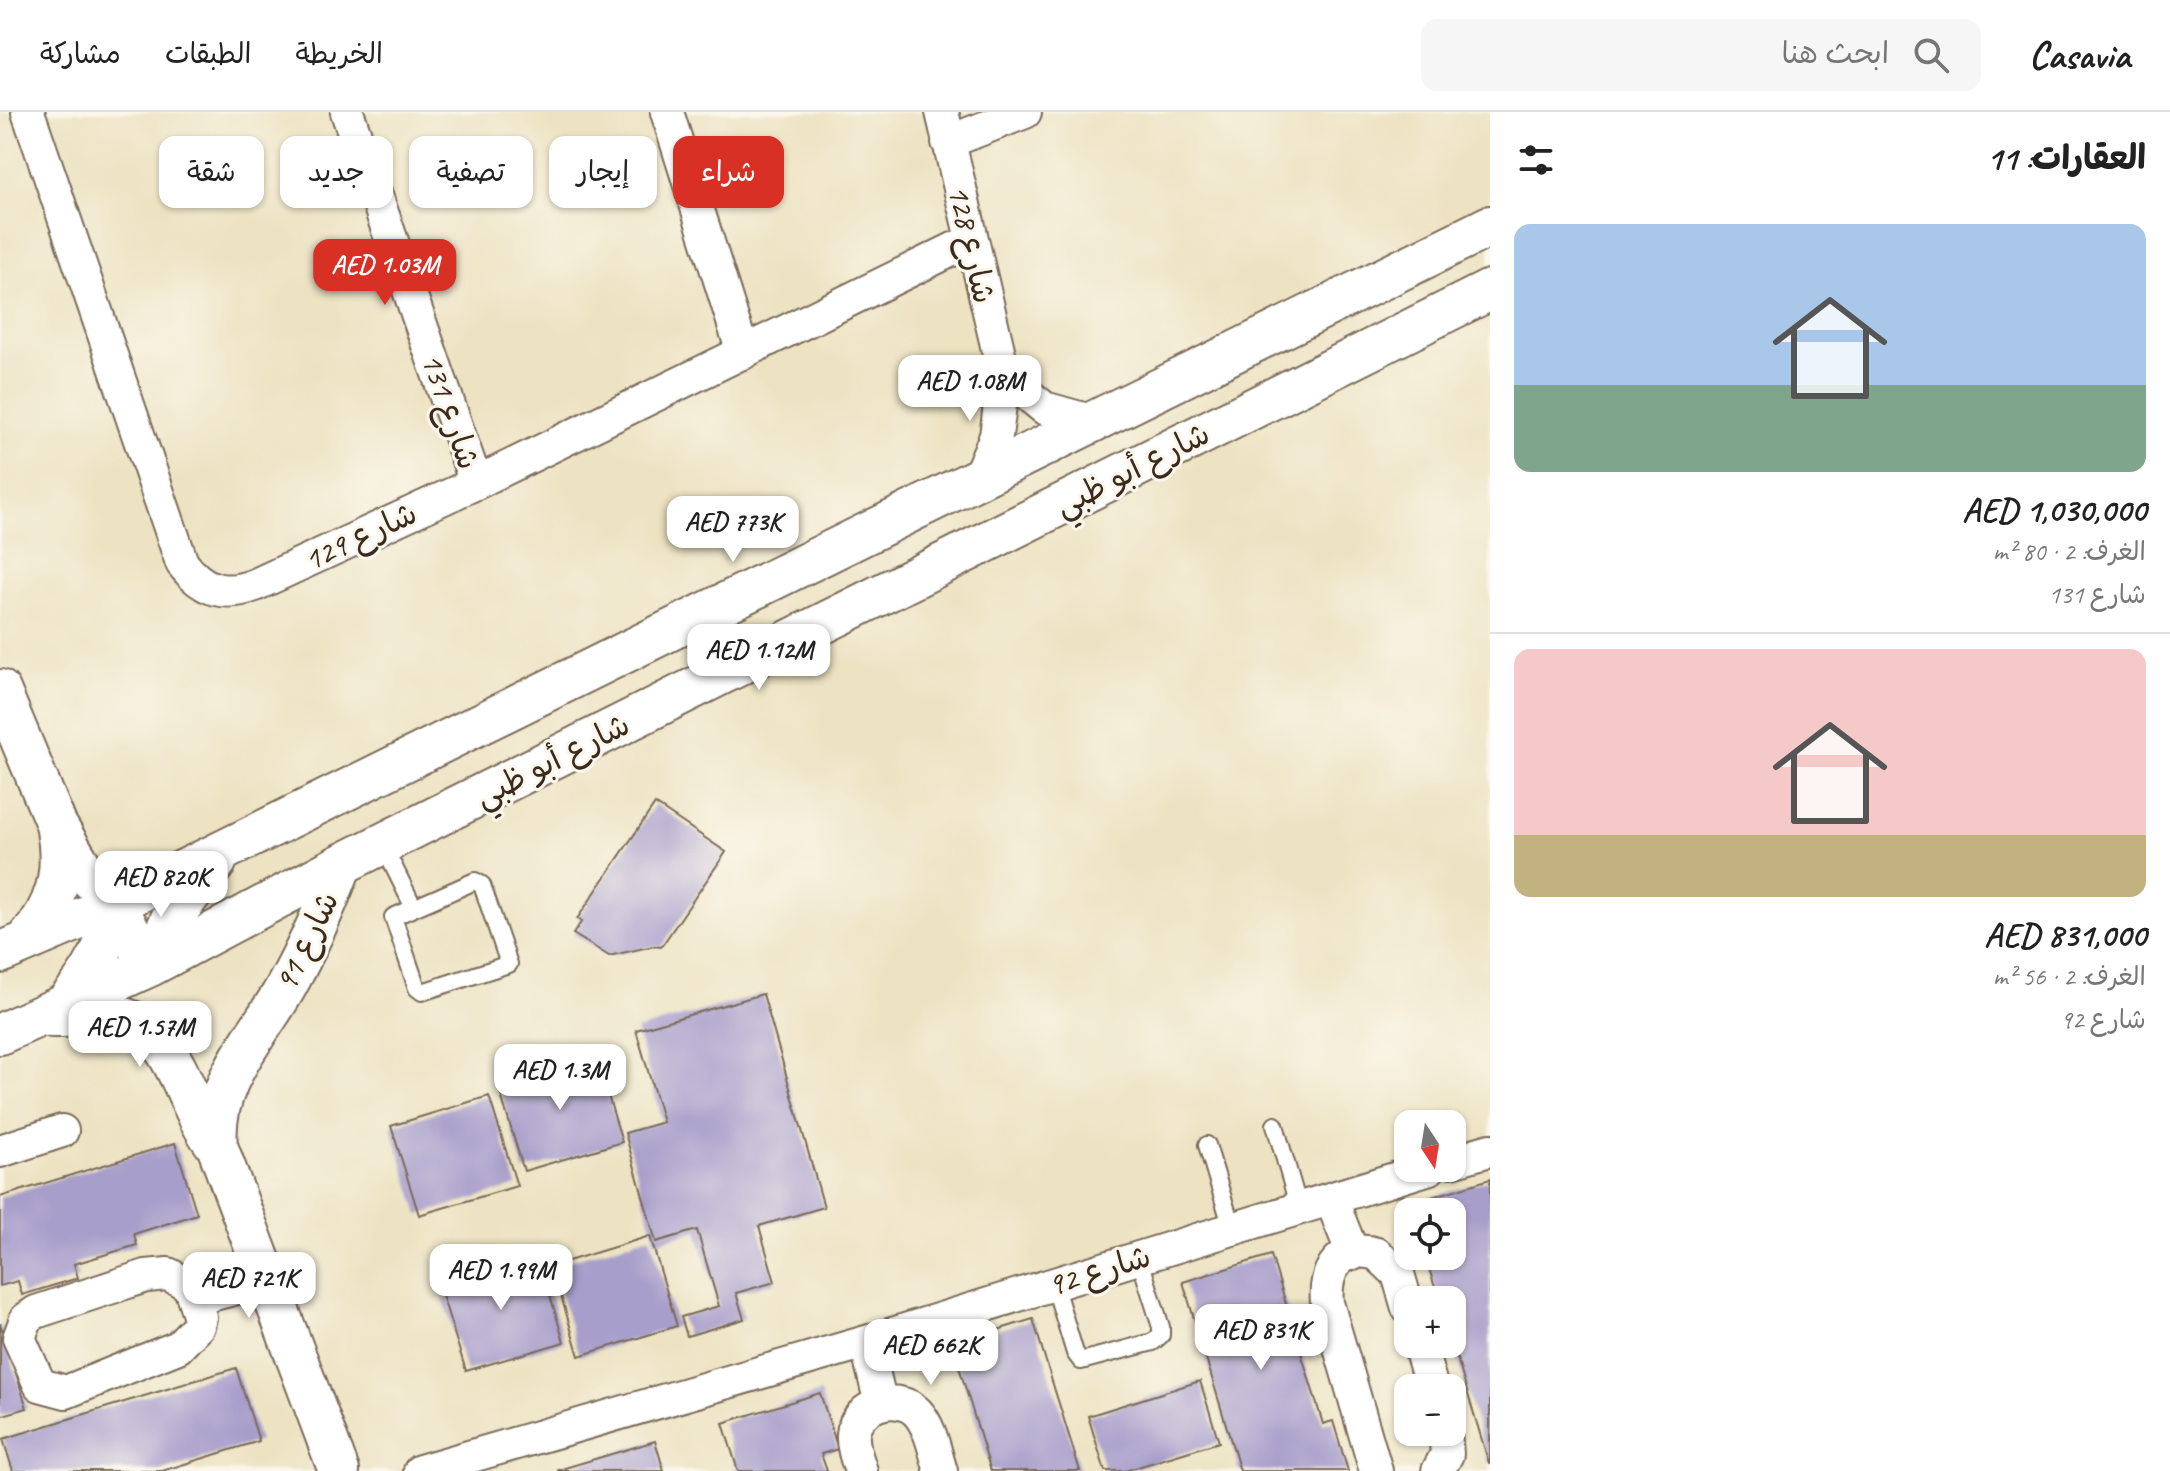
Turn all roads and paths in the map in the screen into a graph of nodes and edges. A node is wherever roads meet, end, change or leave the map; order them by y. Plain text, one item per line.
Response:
1 (28, 112) edge
2 (347, 112) edge
3 (667, 112) edge
4 (1025, 112) edge
5 (945, 127) edge
6 (1490, 226) edge
7 (970, 241) junction
8 (1490, 290) edge
9 (743, 353) junction
10 (1004, 375) junction
11 (1094, 422) junction
12 (977, 481) junction
13 (476, 483) junction
14 (1, 698) edge
15 (57, 826) junction
16 (236, 844) junction
17 (383, 845) junction
18 (342, 864) junction
19 (115, 904) junction
20 (413, 906) junction
21 (14, 947) edge
22 (150, 966) junction
23 (33, 1019) edge
24 (1275, 1125) dead end
25 (62, 1131) dead end
26 (1207, 1145) dead end
27 (217, 1146) junction
28 (1490, 1150) edge
29 (0, 1151) edge
30 (1466, 1157) edge
31 (1394, 1179) edge
32 (1331, 1199) junction
33 (1299, 1208) junction
34 (1232, 1228) junction
35 (1353, 1254) junction
36 (1139, 1257) junction
37 (269, 1280) junction
38 (1054, 1284) junction
39 (1402, 1286) edge
40 (194, 1299) junction
41 (866, 1342) junction
42 (881, 1404) junction
43 (1446, 1446) edge
44 (339, 1471) edge
45 (420, 1471) edge
46 (861, 1471) edge
47 (941, 1471) edge
48 (1376, 1471) edge
49 (1438, 1471) edge

1 - 13 street, شارع 129
2 - 13 street, شارع 131
3 - 9 street
4 - 5 street
5 - 7 street, شارع 128
6 - 11 street, شارع أبو ظبي
7 - 9 street, شارع 129
7 - 10 street, شارع 128
8 - 17 street, شارع أبو ظبي
9 - 13 street, شارع 129
10 - 11 street
10 - 12 street, شارع 128
11 - 12 street, شارع أبو ظبي
12 - 16 street, شارع أبو ظبي
14 - 15 street
15 - 19 street
15 - 21 street
16 - 19 street, شارع أبو ظبي
16 - 22 street
17 - 18 street, شارع أبو ظبي
17 - 20 lane
18 - 22 street, شارع أبو ظبي
18 - 27 street, شارع 91
19 - 21 street, شارع أبو ظبي
19 - 22 street
19 - 23 street
20 - 20 lane
22 - 23 street, شارع أبو ظبي
23 - 27 street, شارع 91
24 - 33 lane
25 - 29 street
26 - 34 lane
27 - 37 street, شارع 91
28 - 30 street
31 - 32 street, شارع 92
32 - 33 street, شارع 92
32 - 35 street
33 - 34 street, شارع 92
34 - 36 street, شارع 92
35 - 39 street
35 - 48 street
36 - 38 street, شارع 92
36 - 38 lane
37 - 40 street
37 - 44 street, شارع 91
38 - 41 street, شارع 92
40 - 40 street
41 - 42 street
41 - 45 street, شارع 92
42 - 46 street
42 - 47 street
43 - 49 street

